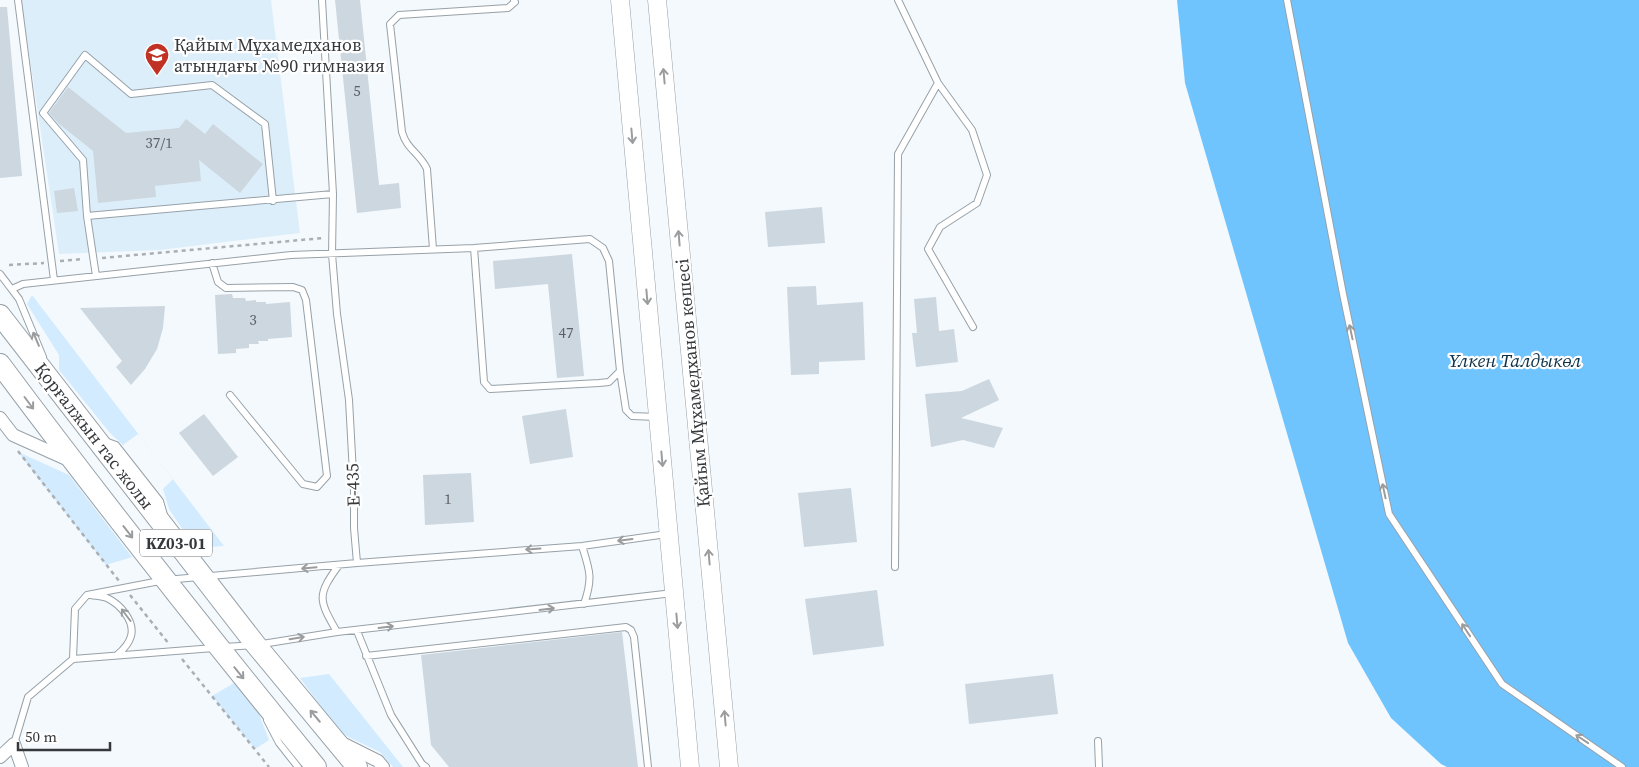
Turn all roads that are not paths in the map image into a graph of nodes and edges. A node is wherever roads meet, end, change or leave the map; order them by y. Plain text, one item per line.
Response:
1 (18, 0) edge
2 (322, 0) edge
3 (514, 0) edge
4 (620, 0) edge
5 (657, 0) edge
6 (898, 0) edge
7 (1287, 0) edge
8 (938, 83) junction
9 (333, 194) junction
10 (273, 200) junction
11 (88, 216) junction
12 (474, 248) junction
13 (433, 249) junction
14 (332, 254) junction
15 (212, 263) junction
16 (0, 274) edge
17 (96, 276) junction
18 (54, 280) junction
19 (12, 289) junction
20 (0, 315) edge
21 (973, 327) dead end
22 (0, 364) edge
23 (620, 371) junction
24 (54, 384) junction
25 (230, 395) dead end
26 (658, 417) junction
27 (0, 418) edge
28 (73, 462) junction
29 (669, 534) junction
30 (582, 546) junction
31 (357, 563) junction
32 (339, 565) junction
33 (895, 567) dead end
34 (204, 577) junction
35 (165, 580) junction
36 (674, 593) junction
37 (86, 594) junction
38 (584, 604) junction
39 (357, 631) junction
40 (337, 632) junction
41 (256, 645) junction
42 (218, 648) junction
43 (117, 656) junction
44 (366, 656) junction
45 (73, 659) junction
46 (256, 693) junction
47 (334, 739) junction
48 (1098, 741) dead end
49 (14, 744) junction
50 (0, 757) edge
51 (22, 767) edge
52 (298, 767) edge
53 (316, 767) edge
54 (357, 767) edge
55 (383, 767) edge
56 (426, 767) edge
57 (648, 767) edge
58 (690, 767) edge
59 (729, 767) edge
60 (1099, 767) edge
61 (1622, 767) edge

1 - 18 lane
2 - 9 lane, Е-435
3 - 13 lane
4 -> 26 main road
59 -> 5 main road, Қайым Мұхамедханов көшесі
6 - 8 lane
61 -> 7 lane
8 - 21 lane
8 - 33 lane
9 - 10 lane
9 - 14 lane, Е-435
10 - 11 lane
10 - 11 lane
11 - 17 lane
12 - 13 lane
12 - 23 lane
12 - 23 lane
13 - 14 lane
14 - 15 lane
14 - 31 lane, Е-435
15 - 17 lane
15 - 25 lane
16 - 19 lane
17 - 18 lane
18 - 19 lane
24 -> 19 lane
20 - 24 main road, Қорғалжын тас жолы / KZ03-01
22 -> 28 main road, Қорғалжын тас жолы / KZ03-01
23 - 26 lane
24 - 34 main road, Қорғалжын тас жолы / KZ03-01
26 -> 29 main road
27 - 28 street
28 -> 35 main road, Қорғалжын тас жолы / KZ03-01
29 -> 30 lane
29 - 36 main road
30 -> 31 lane
30 - 38 lane
31 - 32 lane
32 -> 34 lane
32 - 40 lane
34 - 35 lane
34 - 41 main road, Қорғалжын тас жолы / KZ03-01
35 - 37 lane
35 - 42 main road, Қорғалжын тас жолы / KZ03-01
36 - 38 lane
36 -> 58 main road
43 -> 37 lane
37 - 45 lane
39 -> 38 lane
39 - 40 lane
39 - 44 lane
41 -> 40 lane
41 - 42 lane
47 -> 41 main road, Қорғалжын тас жолы / KZ03-01
42 - 43 lane
42 -> 46 main road, Қорғалжын тас жолы / KZ03-01
43 - 45 lane
44 - 56 lane
44 - 57 lane
45 - 49 lane
46 - 52 lane
46 - 53 main road, Қорғалжын тас жолы / KZ03-01
47 - 54 main road, Қорғалжын тас жолы / KZ03-01
47 - 55 street
48 - 60 lane
49 - 50 street
49 - 51 street

